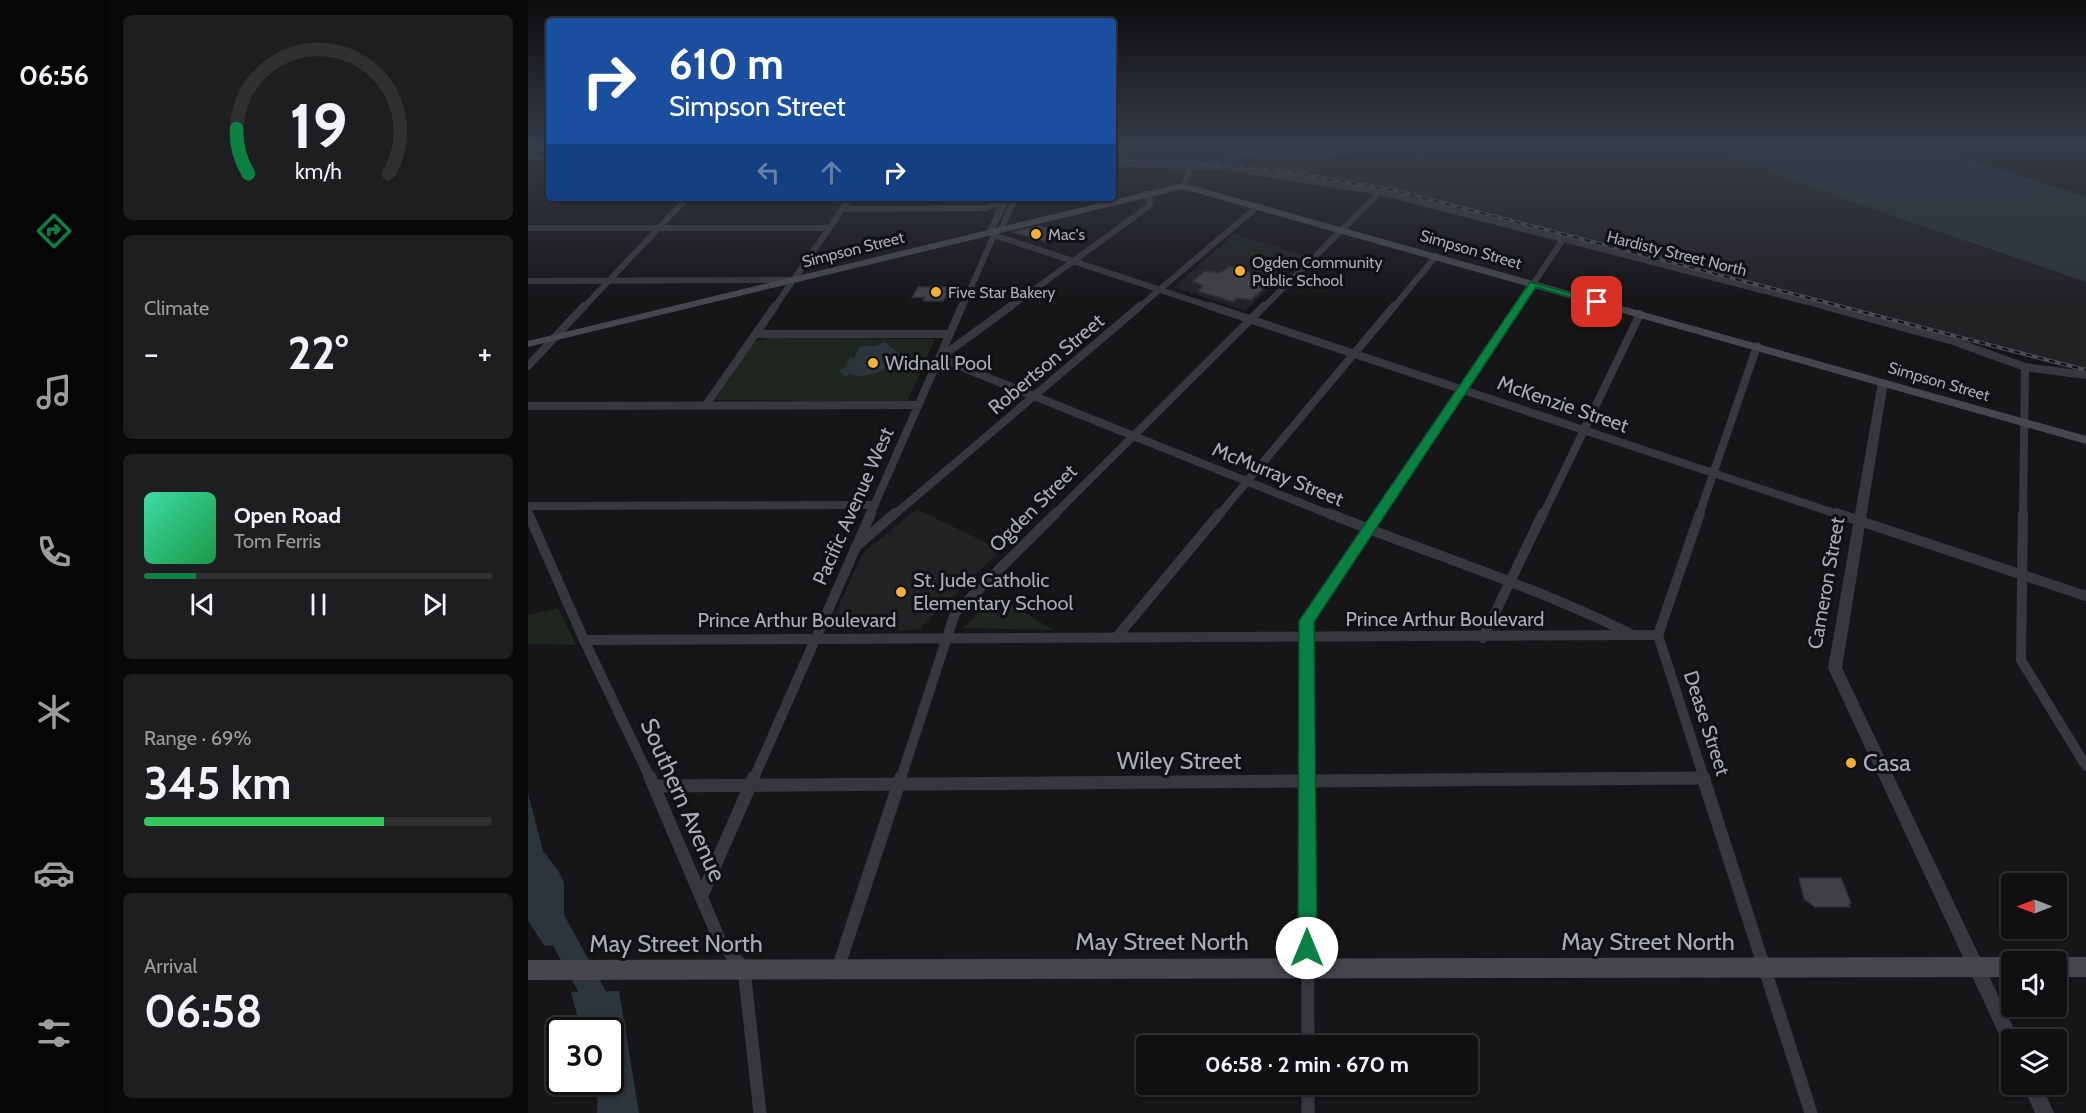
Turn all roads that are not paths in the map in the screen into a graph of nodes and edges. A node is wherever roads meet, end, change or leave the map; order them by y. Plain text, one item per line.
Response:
1 (1133, 197) edge
2 (1147, 197) edge
3 (1224, 197) edge
4 (1375, 197) edge
5 (1400, 197) edge
6 (684, 201) edge
7 (848, 201) edge
8 (1002, 201) edge
9 (1003, 201) edge
10 (1013, 201) edge
11 (1258, 206) junction
12 (842, 209) junction
13 (528, 228) edge
14 (828, 228) junction
15 (658, 229) junction
16 (1341, 230) junction
17 (995, 232) junction
18 (1564, 238) junction
19 (1436, 256) junction
20 (1074, 261) junction
21 (528, 280) edge
22 (794, 280) junction
23 (610, 281) junction
24 (1533, 284) junction
25 (1160, 290) junction
26 (1640, 314) junction
27 (1251, 320) junction
28 (756, 334) junction
29 (949, 334) junction
30 (555, 338) junction
31 (528, 344) edge
32 (1757, 346) junction
33 (1353, 353) junction
34 (939, 358) junction
35 (528, 366) edge
36 (2025, 367) junction
37 (2086, 375) edge
38 (1883, 382) junction
39 (1463, 389) junction
40 (1034, 396) junction
41 (706, 405) junction
42 (918, 405) junction
43 (528, 406) edge
44 (2022, 422) junction
45 (1582, 429) junction
46 (1134, 435) junction
47 (2086, 440) edge
48 (1715, 474) junction
49 (1248, 480) junction
50 (528, 506) edge
51 (874, 506) junction
52 (528, 513) edge
53 (1859, 522) junction
54 (1367, 529) junction
55 (856, 547) junction
56 (2020, 574) junction
57 (1510, 581) junction
58 (2086, 596) edge
59 (1658, 635) junction
60 (1637, 636) junction
61 (1306, 637) junction
62 (816, 638) junction
63 (945, 638) junction
64 (1116, 638) junction
65 (1483, 638) junction
66 (584, 640) junction
67 (2086, 765) edge
68 (1704, 778) junction
69 (1307, 782) junction
70 (898, 784) junction
71 (753, 785) junction
72 (654, 786) junction
73 (702, 895) junction
74 (1764, 967) junction
75 (1976, 967) junction
76 (2001, 967) edge
77 (2067, 967) edge
78 (2086, 967) edge
79 (838, 968) junction
80 (1307, 968) junction
81 (744, 969) junction
82 (529, 970) edge
83 (2005, 1029) edge
84 (1308, 1035) edge
85 (1308, 1095) edge
86 (2036, 1095) edge
87 (760, 1113) edge
88 (1308, 1113) edge
89 (1811, 1113) edge
90 (2045, 1113) edge

1 - 17 main road, Simpson Street
2 - 20 street
3 - 11 main road, Simpson Street
4 - 16 street, Ogden Street
5 - 18 street, Hardisty Street North
6 - 15 street
7 - 12 street
8 - 12 street
9 - 17 street
10 - 17 street
11 - 16 main road, Simpson Street
11 - 25 street, Robertson Street
12 - 14 street
13 - 15 street
14 - 15 street
14 - 22 street
15 - 23 street
16 - 19 main road, Simpson Street
16 - 27 street, Ogden Street
17 - 20 street, McKenzie Street
17 - 22 main road, Simpson Street
17 - 29 street, Pacific Avenue West
18 - 24 street
18 - 36 street, Hardisty Street North
19 - 24 main road, Simpson Street
19 - 33 street
20 - 25 street, McKenzie Street
20 - 34 street
21 - 23 street
22 - 23 street
22 - 28 street
22 - 30 main road, Simpson Street
23 - 30 street
24 - 26 main road, Simpson Street
24 - 39 street
25 - 27 street, McKenzie Street
25 - 40 street, Robertson Street
26 - 32 main road, Simpson Street
26 - 45 street
27 - 33 street, McKenzie Street
27 - 46 street, Ogden Street
28 - 29 street
28 - 41 street
29 - 34 street, Pacific Avenue West
30 - 31 main road, Simpson Street
30 - 35 street
32 - 38 main road, Simpson Street
32 - 48 street
33 - 39 street, McKenzie Street
33 - 49 street
34 - 40 street, McMurray Street
34 - 42 street, Pacific Avenue West
36 - 37 street, Hardisty Street North
36 - 44 street
38 - 44 main road, Simpson Street
38 - 53 street, Cameron Street
39 - 45 street, McKenzie Street
39 - 54 street
40 - 46 street, McMurray Street
40 - 55 street, Robertson Street
41 - 42 street
41 - 43 street
42 - 51 street, Pacific Avenue West
44 - 47 main road, Simpson Street
44 - 56 street
45 - 48 street, McKenzie Street
45 - 57 street
46 - 49 street, McMurray Street
46 - 63 street, Ogden Street
48 - 53 street, McKenzie Street
48 - 59 street
49 - 54 street, McMurray Street
49 - 64 street
50 - 51 street
51 - 55 street, Pacific Avenue West
52 - 66 street, Southern Avenue
53 - 56 street, McKenzie Street
53 - 75 street, Cameron Street
54 - 57 street, McMurray Street
54 - 61 street
55 - 62 street, Pacific Avenue West
56 - 58 street, McKenzie Street
56 - 67 street
57 - 60 street, McMurray Street
57 - 65 street
59 - 60 street, Prince Arthur Boulevard
59 - 68 street, Dease Street
60 - 65 street, Prince Arthur Boulevard
61 - 64 street, Prince Arthur Boulevard
61 - 65 street, Prince Arthur Boulevard
61 - 69 street
62 - 63 street, Prince Arthur Boulevard
62 - 66 street, Prince Arthur Boulevard
62 - 71 street, Pacific Avenue West
63 - 64 street, Prince Arthur Boulevard
63 - 70 street, Ogden Street
66 - 72 street, Southern Avenue
68 - 69 street, Wiley Street
68 - 74 street, Dease Street
69 - 70 street, Wiley Street
69 - 80 street
70 - 71 street, Wiley Street
70 - 79 street, Ogden Street
71 - 72 street, Wiley Street
71 - 73 street, Pacific Avenue West
72 - 73 street, Southern Avenue
73 - 81 street, Southern Avenue
74 - 75 main road, May Street North
74 - 80 main road, May Street North
74 - 89 street, Dease Street
75 - 76 main road, May Street North
75 - 83 street, Cameron Street
77 - 78 main road
79 - 80 main road, May Street North
79 - 81 main road, May Street North
80 - 84 street
81 - 82 main road, May Street North
81 - 87 street
85 - 88 street
86 - 90 street

